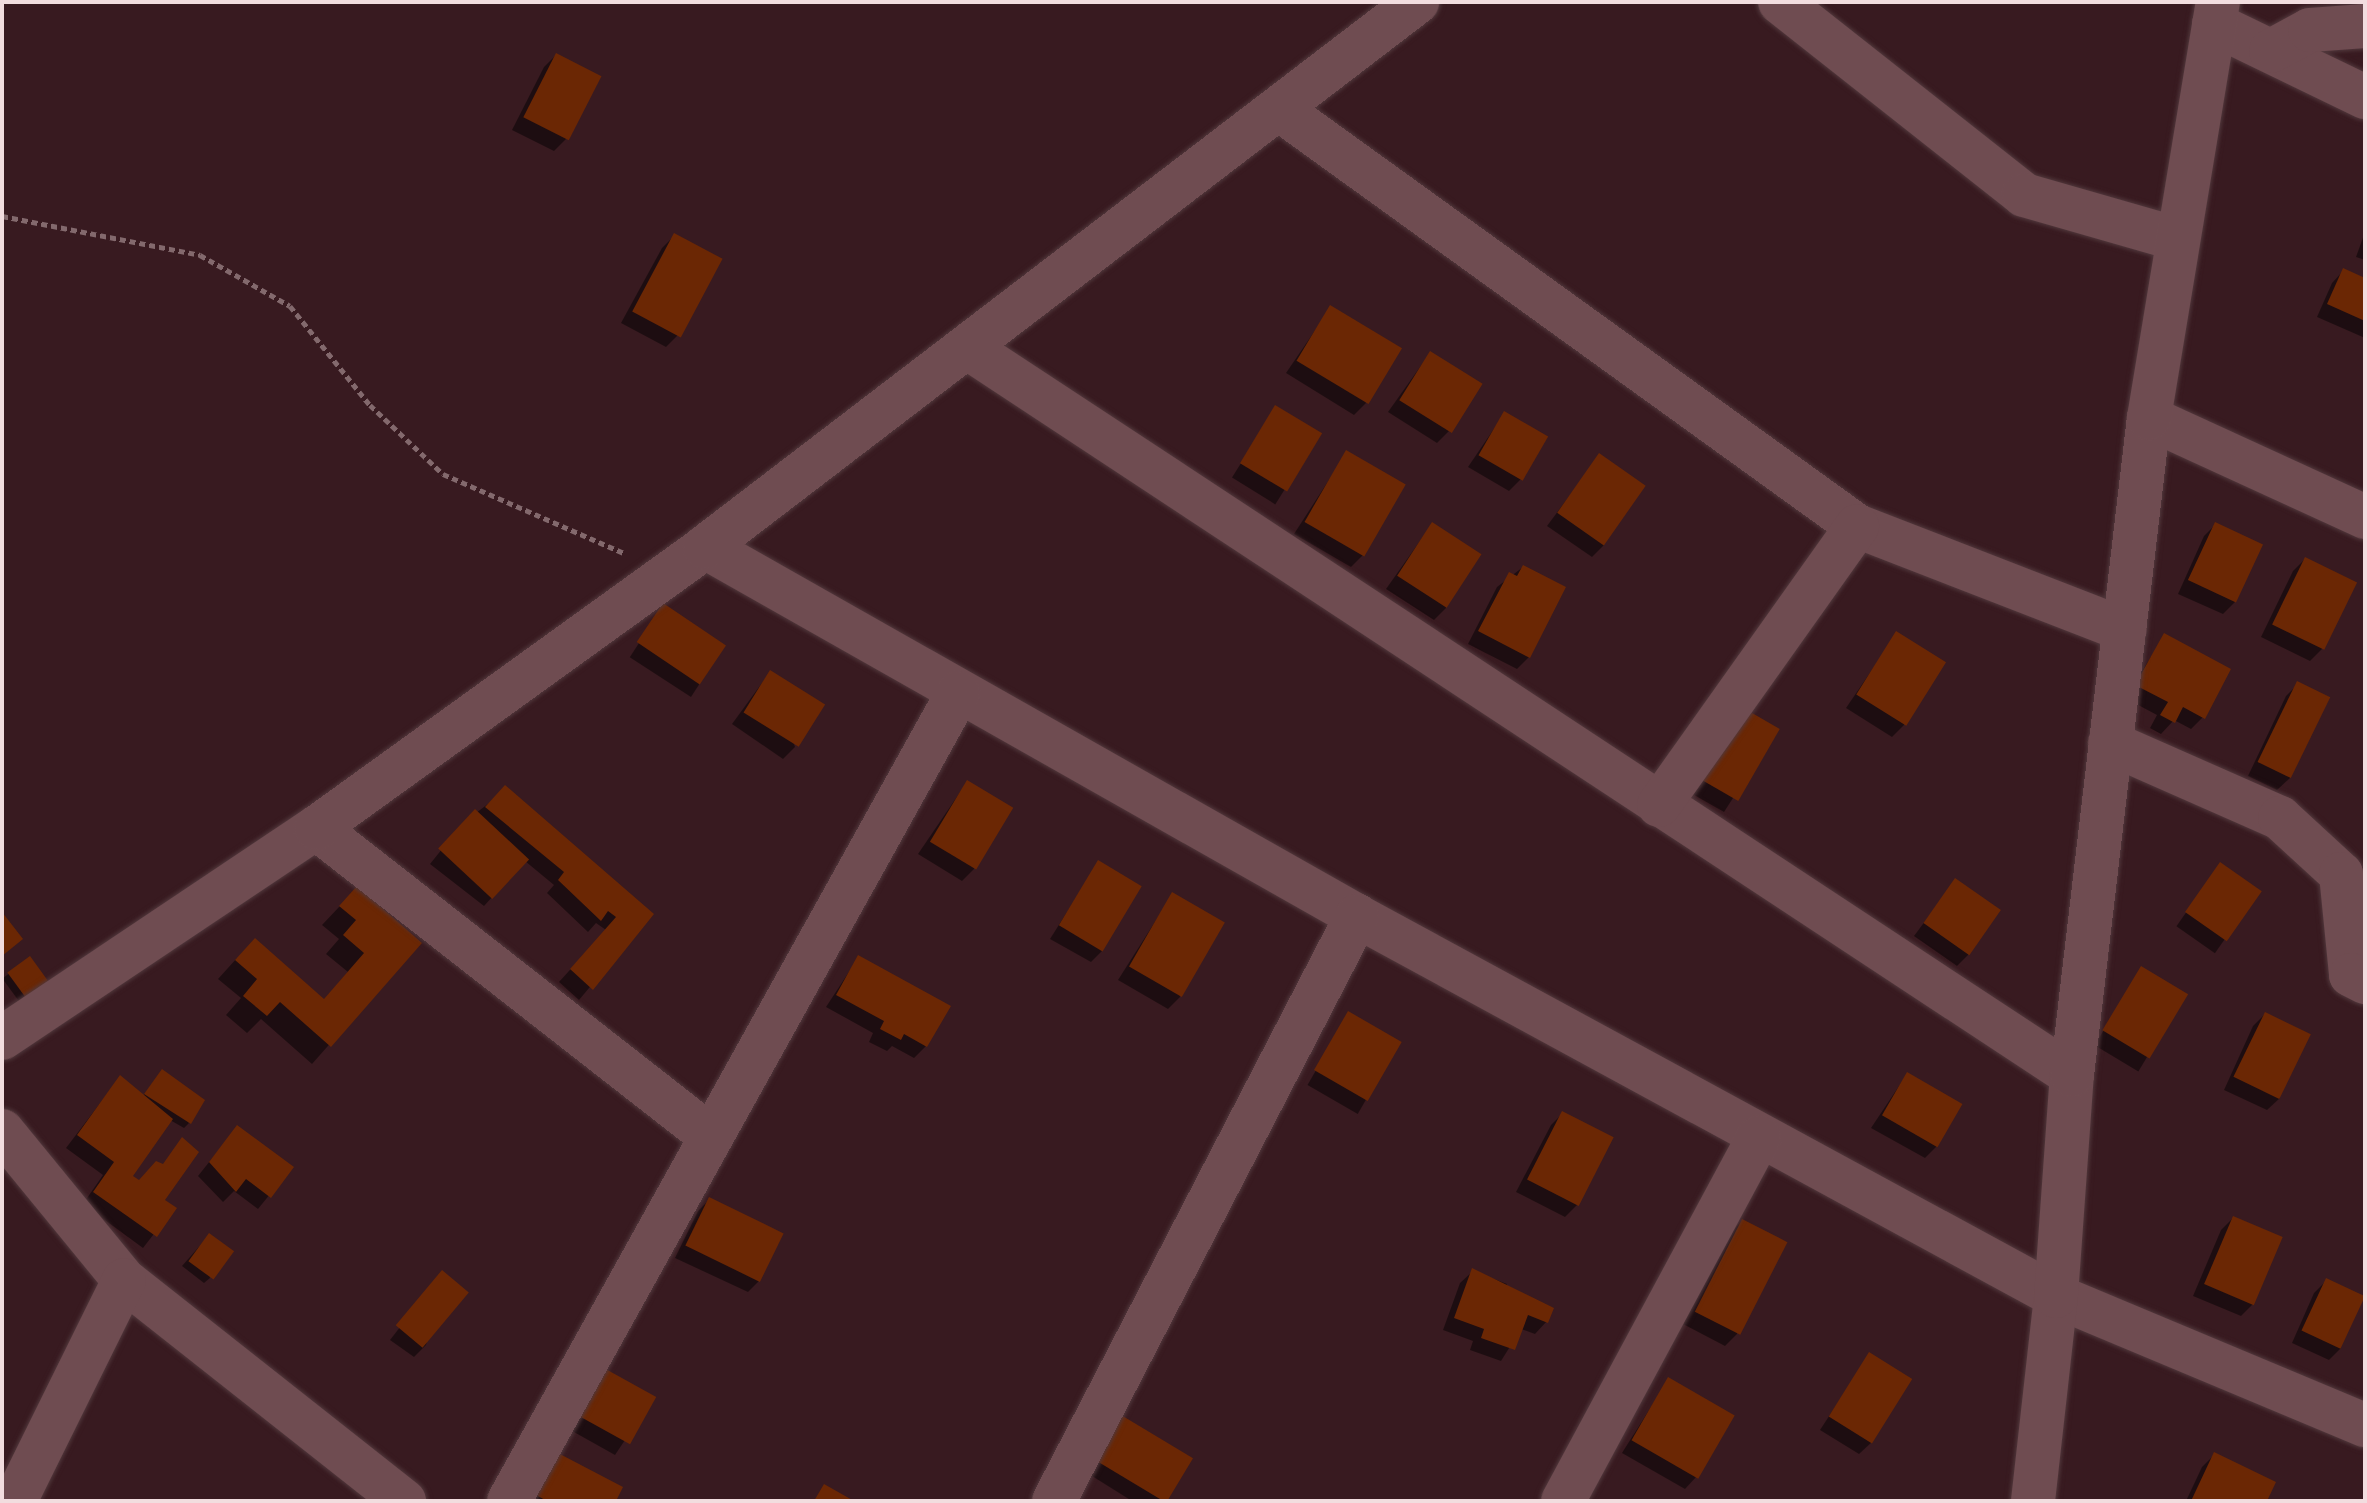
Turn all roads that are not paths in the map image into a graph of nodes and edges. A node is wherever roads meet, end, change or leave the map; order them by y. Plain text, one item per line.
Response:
1 (1417, 2) edge
2 (1780, 2) edge
3 (2216, 13) edge
4 (2365, 26) edge
5 (2271, 51) junction
6 (2365, 97) edge
7 (1279, 109) junction
8 (2177, 239) junction
9 (968, 348) junction
10 (2149, 418) junction
11 (2365, 517) edge
12 (1857, 526) junction
13 (705, 547) junction
14 (2125, 630) junction
15 (958, 693) junction
16 (2110, 743) junction
17 (1659, 805) junction
18 (316, 828) junction
19 (1357, 916) junction
20 (2365, 982) edge
21 (2, 1038) edge
22 (2072, 1075) junction
23 (2, 1131) edge
24 (709, 1135) junction
25 (1759, 1137) junction
26 (124, 1280) junction
27 (2056, 1296) junction
28 (2365, 1425) edge
29 (15, 1501) edge
30 (404, 1501) edge
31 (509, 1501) edge
32 (1054, 1501) edge
33 (1563, 1501) edge
34 (2033, 1501) edge

1 - 7 street
2 - 8 street
3 - 5 street
3 - 8 street
4 - 5 street
5 - 6 street
7 - 9 street
7 - 12 street
8 - 10 street
9 - 13 street
9 - 17 street
10 - 11 street
10 - 14 street
12 - 14 street
12 - 17 street
13 - 15 street
13 - 18 street
14 - 16 street
15 - 19 street
15 - 24 street
16 - 20 street
16 - 22 street
17 - 22 street
18 - 21 street
18 - 24 street
19 - 25 street
19 - 32 street
22 - 27 street
23 - 26 street
24 - 31 street
25 - 27 street
25 - 33 street
26 - 29 street
26 - 30 street
27 - 28 street
27 - 34 street

